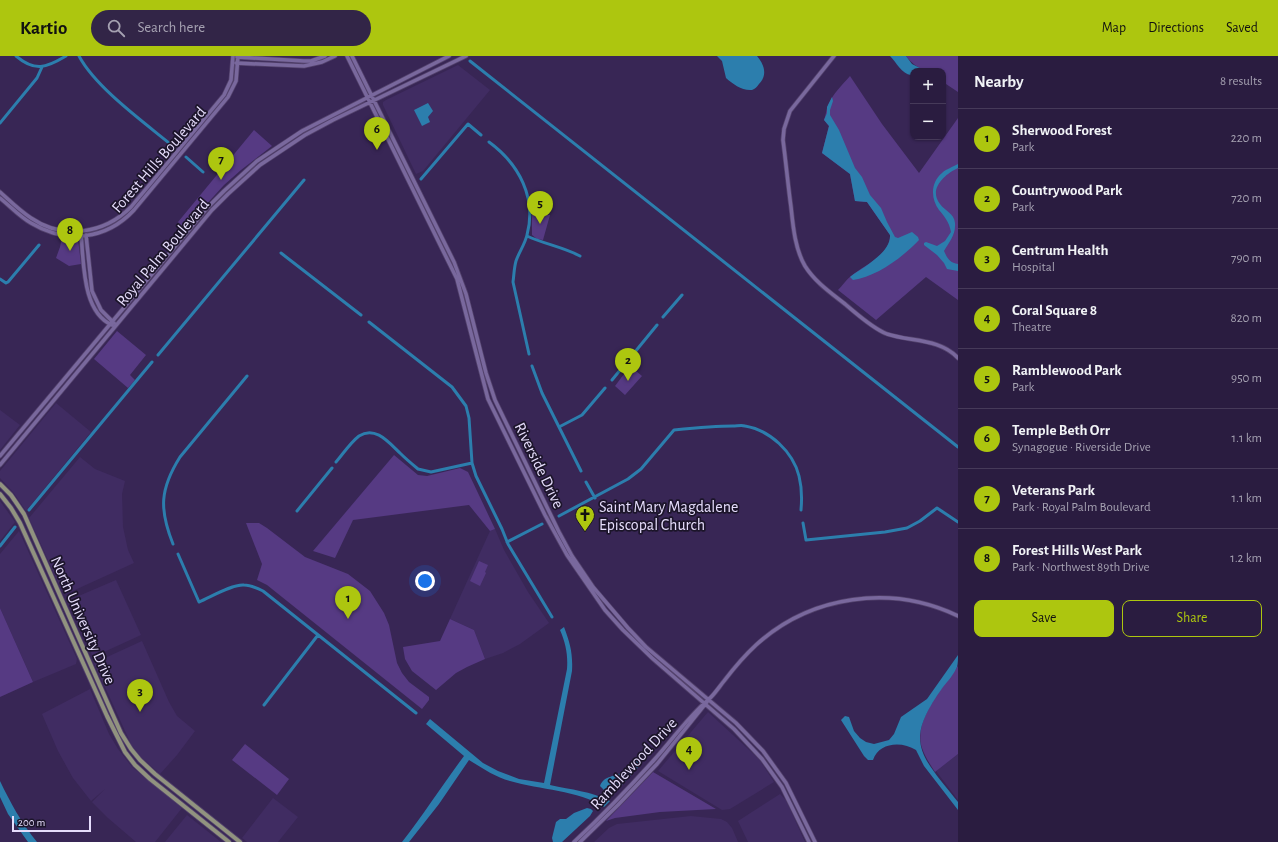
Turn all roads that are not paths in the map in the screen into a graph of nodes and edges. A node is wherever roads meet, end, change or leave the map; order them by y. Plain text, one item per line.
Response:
1 (324, 56) edge
2 (335, 56) edge
3 (347, 56) edge
4 (352, 56) edge
5 (449, 56) edge
6 (466, 56) edge
7 (834, 56) edge
8 (236, 57) edge
9 (235, 63) junction
10 (230, 89) junction
11 (374, 98) junction
12 (369, 100) junction
13 (182, 146) junction
14 (185, 149) junction
15 (0, 192) edge
16 (0, 198) edge
17 (199, 218) junction
18 (196, 230) junction
19 (86, 231) junction
20 (81, 232) junction
21 (81, 236) junction
22 (86, 236) junction
23 (112, 323) junction
24 (115, 326) junction
25 (958, 358) edge
26 (0, 456) edge
27 (0, 465) edge
28 (0, 484) edge
29 (0, 494) edge
30 (32, 550) junction
31 (44, 558) junction
32 (958, 616) edge
33 (708, 700) junction
34 (705, 704) junction
35 (112, 727) junction
36 (125, 739) junction
37 (119, 742) junction
38 (131, 750) junction
39 (172, 797) junction
40 (191, 803) junction
41 (187, 808) junction
42 (609, 811) junction
43 (203, 813) junction
44 (229, 842) edge
45 (240, 842) edge
46 (574, 842) edge
47 (580, 842) edge
48 (810, 842) edge
49 (815, 842) edge

1 - 8 street
2 - 9 street
3 - 12 street, Riverside Drive
4 - 11 street, Riverside Drive
5 - 11 street, Royal Palm Boulevard
6 - 11 street, Royal Palm Boulevard
7 - 25 street
8 - 9 street, Forest Hills Boulevard
9 - 10 street, Forest Hills Boulevard
10 - 13 street, Forest Hills Boulevard
10 - 14 street, Forest Hills Boulevard
11 - 12 street, Royal Palm Boulevard
11 - 33 street, Riverside Drive
12 - 17 street, Royal Palm Boulevard
12 - 18 street, Royal Palm Boulevard
12 - 34 street, Riverside Drive
13 - 14 street
13 - 19 street, Forest Hills Boulevard
14 - 22 street, Forest Hills Boulevard
15 - 20 street, Forest Hills Boulevard
16 - 21 street, Forest Hills Boulevard
17 - 18 street
17 - 23 street, Royal Palm Boulevard
18 - 24 street, Royal Palm Boulevard
19 - 20 street, Forest Hills Boulevard
19 - 22 street
20 - 21 street
21 - 22 street, Forest Hills Boulevard
21 - 23 street
22 - 23 street
23 - 24 street
23 - 26 street, Royal Palm Boulevard
24 - 27 street, Royal Palm Boulevard
28 - 31 main road, North University Drive
29 - 30 main road, North University Drive
30 - 31 main road
30 - 35 main road, North University Drive
31 - 36 main road, North University Drive
32 - 33 street, Ramblewood Drive
33 - 34 street, Ramblewood Drive
33 - 49 street, Riverside Drive
34 - 42 street, Ramblewood Drive
34 - 48 street, Riverside Drive
35 - 36 main road
35 - 37 main road, North University Drive
36 - 38 main road, North University Drive
37 - 38 main road
37 - 39 main road, North University Drive
38 - 40 main road, North University Drive
39 - 40 main road
39 - 41 main road, North University Drive
40 - 43 main road, North University Drive
41 - 43 main road
41 - 44 main road, North University Drive
42 - 46 street, Ramblewood Drive
42 - 47 street, Ramblewood Drive
43 - 45 main road, North University Drive

